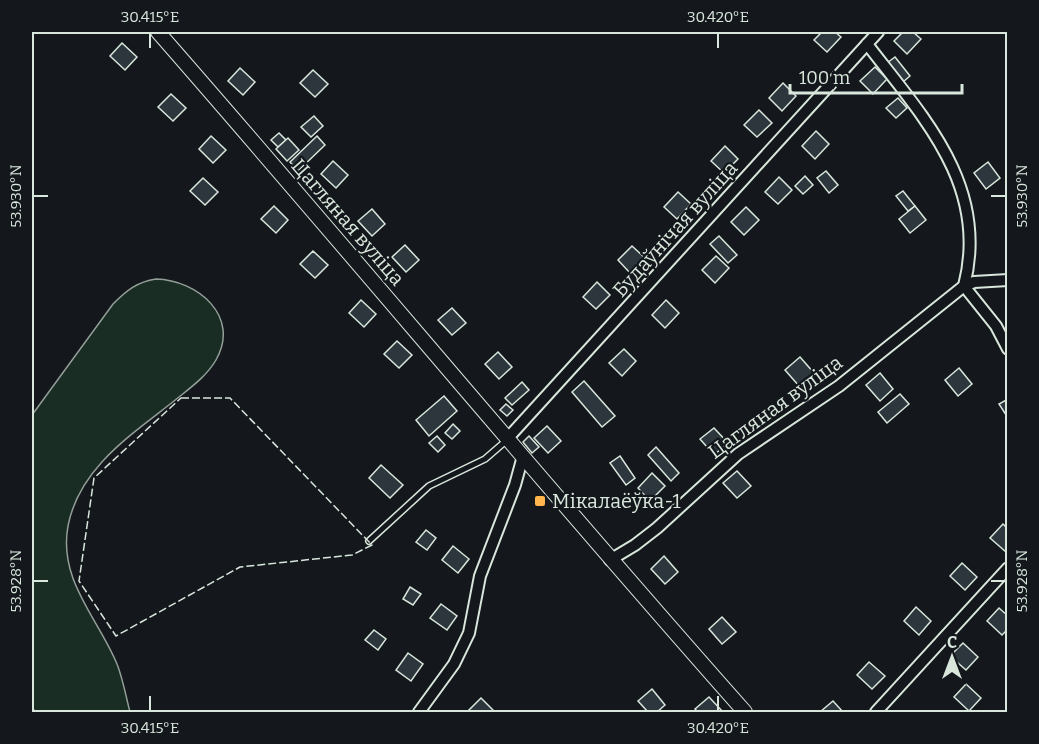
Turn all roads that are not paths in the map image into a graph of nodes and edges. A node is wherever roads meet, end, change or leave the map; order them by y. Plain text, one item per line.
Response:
1 (158, 32) edge
2 (878, 32) edge
3 (867, 44) junction
4 (1008, 280) edge
5 (964, 286) junction
6 (1008, 349) edge
7 (508, 438) junction
8 (523, 456) junction
9 (369, 541) dead end
10 (610, 560) junction
11 (1008, 568) edge
12 (419, 712) edge
13 (745, 712) edge
14 (876, 712) edge

1 - 7 street, Цагляная вуліца
2 - 3 street, Будаўнічая вуліца
3 - 5 street
3 - 7 street, Будаўнічая вуліца
4 - 5 street
5 - 6 street
5 - 10 street, Цагляная вуліца
7 - 8 street, Цагляная вуліца
7 - 9 lane
8 - 10 street, Цагляная вуліца
8 - 12 street
10 - 13 street, Цагляная вуліца
11 - 14 street

